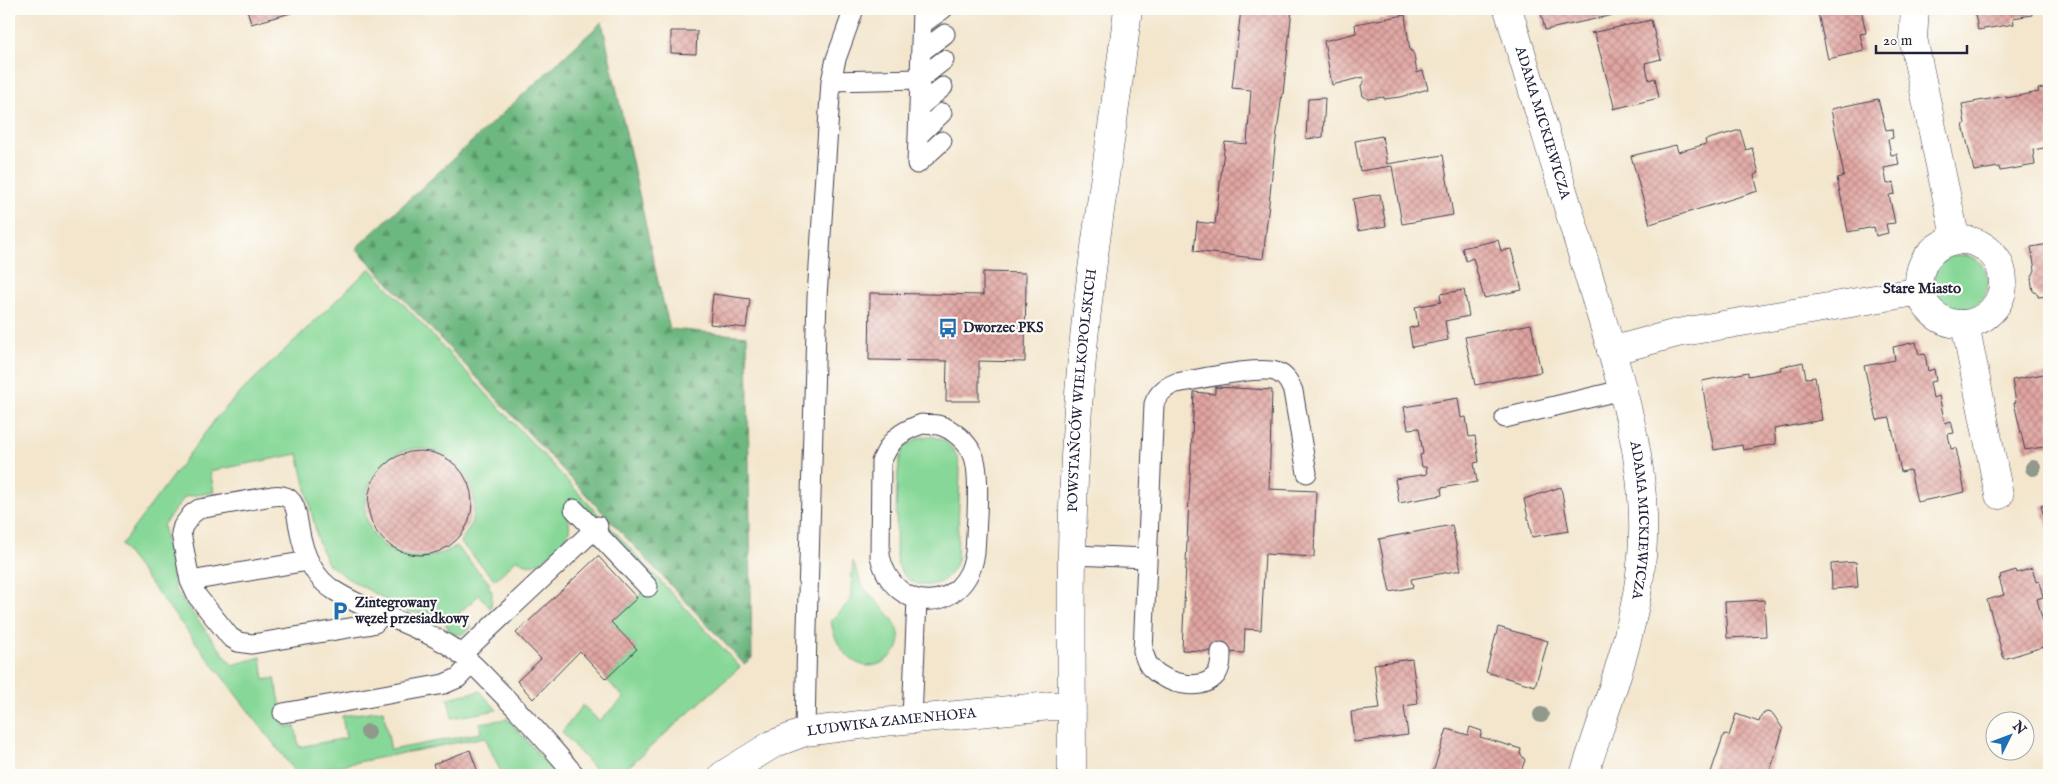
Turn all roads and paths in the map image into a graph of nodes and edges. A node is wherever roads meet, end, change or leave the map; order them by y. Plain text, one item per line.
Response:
1 (854, 9) edge
2 (943, 9) edge
3 (1128, 9) edge
4 (1508, 9) edge
5 (1915, 9) edge
6 (922, 16) edge
7 (945, 34) dead end
8 (921, 52) junction
9 (944, 60) dead end
10 (920, 79) junction
11 (831, 81) junction
12 (943, 87) dead end
13 (919, 108) junction
14 (942, 113) dead end
15 (918, 136) junction
16 (942, 141) dead end
17 (1956, 241) junction
18 (1921, 291) junction
19 (1965, 324) junction
20 (1612, 351) junction
21 (1622, 390) junction
22 (1505, 418) dead end
23 (1308, 473) dead end
24 (1998, 495) dead end
25 (574, 509) dead end
26 (596, 528) junction
27 (1073, 555) junction
28 (1146, 558) junction
29 (308, 561) junction
30 (190, 581) junction
31 (648, 587) dead end
32 (917, 599) junction
33 (383, 614) junction
34 (1221, 652) dead end
35 (466, 659) junction
36 (1072, 706) junction
37 (283, 713) dead end
38 (912, 719) junction
39 (805, 732) junction
40 (575, 775) edge
41 (723, 775) edge
42 (1072, 775) edge
43 (1584, 775) edge

1 - 11 lane
2 - 6 lane
3 - 27 street, POWSTAŃCÓW WIELKOPOLSKICH
4 - 20 street, ADAMA MICKIEWICZA
5 - 17 street
6 - 8 lane
7 - 8 lane
8 - 10 lane
9 - 10 lane
10 - 11 lane
10 - 13 lane
11 - 39 lane
12 - 13 lane
13 - 15 lane
14 - 15 lane
15 - 16 lane
17 - 18 street
17 - 19 street
18 - 19 street
18 - 20 street
19 - 24 street
20 - 21 street, ADAMA MICKIEWICZA
21 - 22 lane
21 - 43 street, ADAMA MICKIEWICZA
23 - 28 lane
25 - 26 lane
26 - 31 lane
26 - 35 lane
27 - 28 lane
27 - 36 street, POWSTAŃCÓW WIELKOPOLSKICH
28 - 34 lane
29 - 30 lane
29 - 30 lane
29 - 33 lane
30 - 33 lane
32 - 32 lane
32 - 38 lane
33 - 35 lane
35 - 37 lane
35 - 40 lane
36 - 38 street, LUDWIKA ZAMENHOFA
36 - 42 street, POWSTAŃCÓW WIELKOPOLSKICH
38 - 39 street, LUDWIKA ZAMENHOFA
39 - 41 street, LUDWIKA ZAMENHOFA

